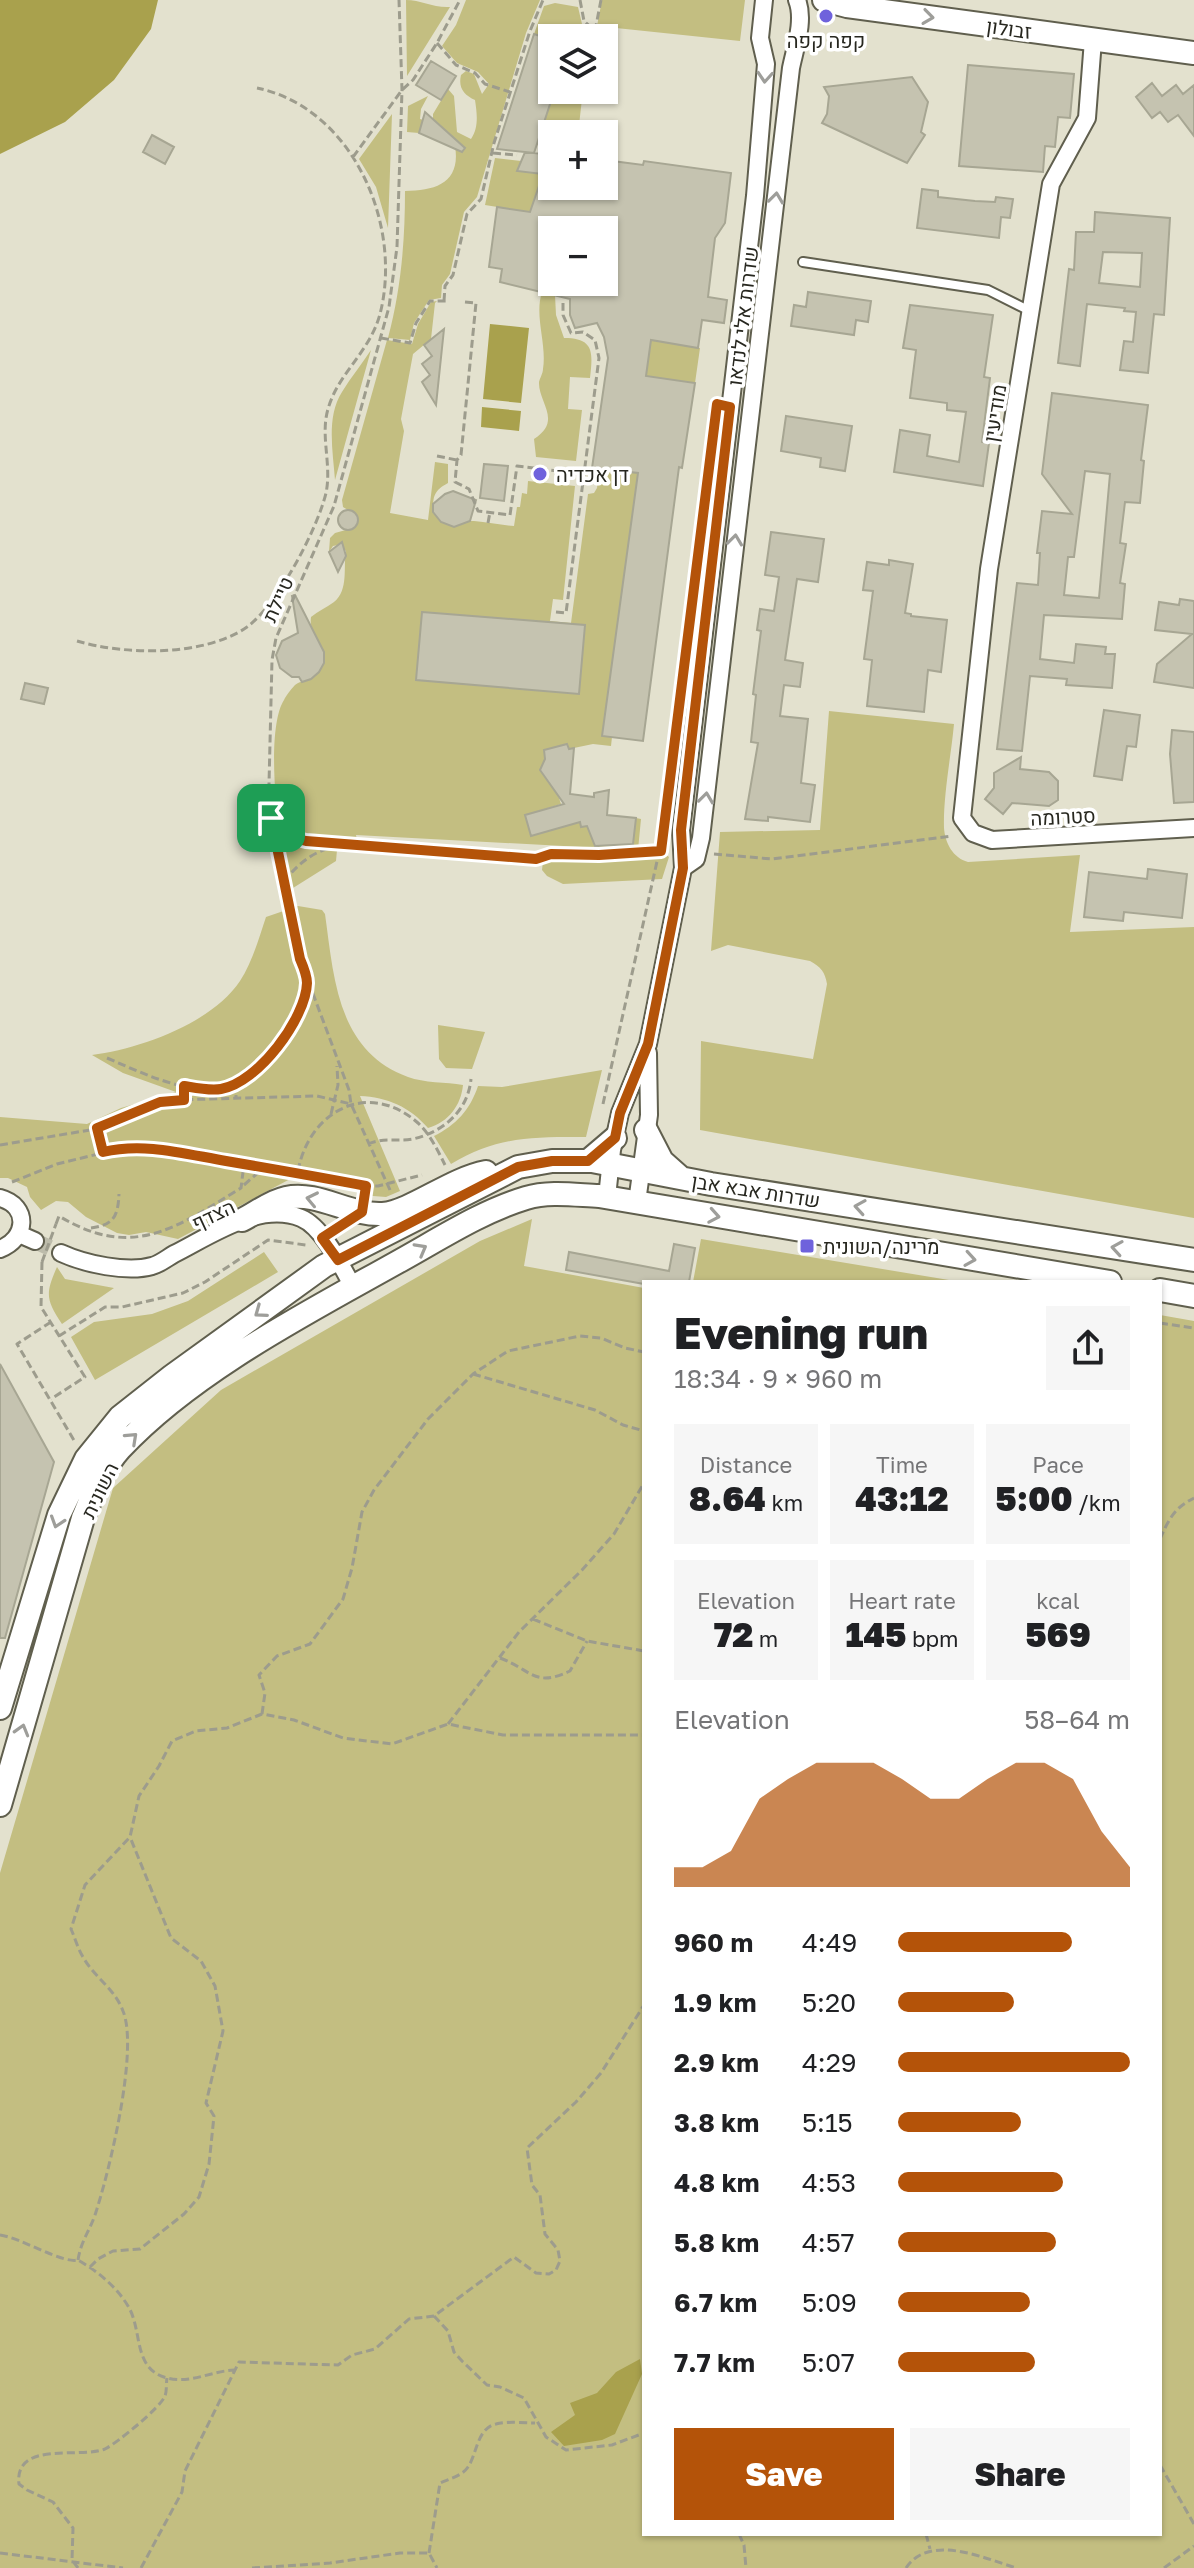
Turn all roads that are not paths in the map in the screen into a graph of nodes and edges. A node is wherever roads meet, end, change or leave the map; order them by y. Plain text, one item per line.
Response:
1 (764, 0) edge
2 (797, 0) edge
3 (824, 0) edge
4 (1093, 40) junction
5 (1194, 53) edge
6 (803, 262) dead end
7 (1030, 311) junction
8 (966, 827) joint
9 (1194, 828) edge
10 (683, 868) junction
11 (648, 1044) junction
12 (646, 1130) junction
13 (615, 1138) junction
14 (588, 1161) junction
15 (611, 1166) junction
16 (518, 1167) junction
17 (641, 1169) junction
18 (681, 1177) junction
19 (4, 1191) edge
20 (607, 1197) junction
21 (637, 1202) junction
22 (242, 1220) junction
23 (0, 1249) edge
24 (61, 1253) tunnel mouth
25 (338, 1260) junction
26 (1194, 1260) edge
27 (1098, 1280) edge
28 (353, 1287) junction
29 (1162, 1290) edge
30 (1194, 1296) edge
31 (0, 1708) edge
32 (0, 1805) edge

1 -> 10 street, שדרות אלי לנדאו
10 -> 2 street, שדרות אלי לנדאו
3 -> 4 street, זבולון
4 - 5 street, זבולון
4 - 7 street, מודיעין
6 - 7 lane
7 - 8 street, מודיעין
8 - 9 street, סטרומה
10 - 11 street, שדרות אלי לנדאו
11 - 12 street, שדרות אלי לנדאו
11 - 13 street, שדרות אלי לנדאו
12 - 17 street, שדרות אלי לנדאו
12 - 18 street
13 - 14 street
13 - 15 street, שדרות אלי לנדאו
14 - 15 street, שדרות אבא אבן
14 - 16 street, שדרות אבא אבן
15 - 17 street, שדרות אבא אבן
15 - 20 street, שדרות אלי לנדאו
16 -> 22 street
16 - 25 street, שדרות אבא אבן
17 - 18 street, שדרות אבא אבן
17 - 21 street, שדרות אלי לנדאו
26 -> 18 street, שדרות אבא אבן
19 - 23 street
20 - 21 street, שדרות אבא אבן
28 -> 20 street, שדרות אבא אבן
21 -> 27 street, שדרות אבא אבן
22 - 24 street, הצדף
22 - 25 street, הצדף
25 - 28 street, הצדף
25 -> 31 street, השונית
32 -> 28 street, השונית
29 - 30 street

